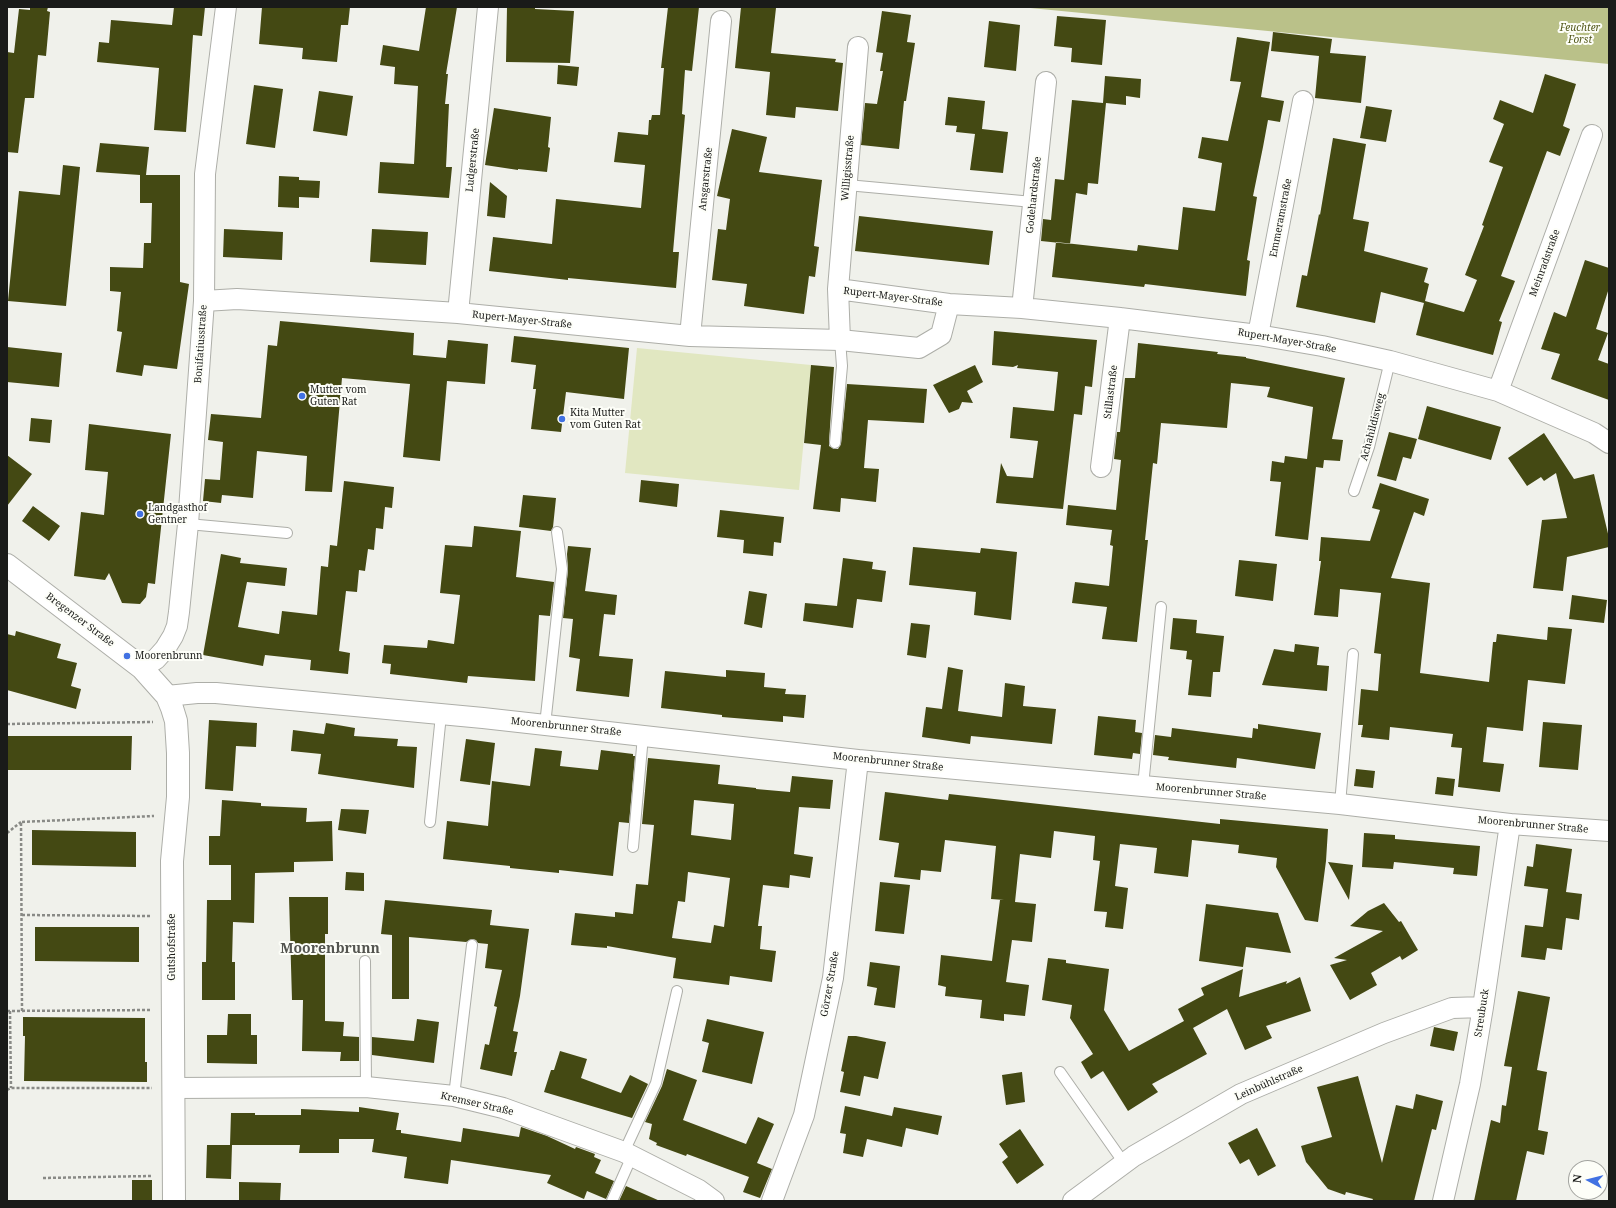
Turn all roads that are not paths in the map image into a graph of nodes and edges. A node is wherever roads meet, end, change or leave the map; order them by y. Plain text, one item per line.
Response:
1 (226, 7) edge
2 (488, 7) edge
3 (721, 21) dead end
4 (858, 47) dead end
5 (1046, 82) dead end
6 (1303, 101) dead end
7 (1592, 135) dead end
8 (847, 185) junction
9 (1034, 202) junction
10 (838, 289) junction
11 (204, 302) junction
12 (949, 304) junction
13 (1022, 308) junction
14 (458, 314) junction
15 (1120, 318) junction
16 (1258, 334) junction
17 (690, 336) junction
18 (840, 340) junction
19 (1390, 362) junction
20 (1498, 391) junction
21 (835, 443) dead end
22 (1609, 443) edge
23 (1101, 467) dead end
24 (1354, 491) dead end
25 (188, 524) junction
26 (557, 532) dead end
27 (287, 533) dead end
28 (7, 565) edge
29 (1161, 607) dead end
30 (1352, 654) dead end
31 (142, 668) junction
32 (167, 696) junction
33 (441, 715) junction
34 (545, 725) junction
35 (643, 736) junction
36 (858, 760) junction
37 (1143, 786) junction
38 (1340, 804) junction
39 (430, 822) dead end
40 (1510, 824) junction
41 (1609, 831) edge
42 (634, 847) dead end
43 (472, 945) dead end
44 (365, 961) dead end
45 (677, 991) dead end
46 (1484, 1007) junction
47 (1060, 1072) dead end
48 (366, 1087) junction
49 (173, 1088) junction
50 (454, 1096) junction
51 (628, 1154) junction
52 (1124, 1163) junction
53 (174, 1201) edge
54 (612, 1201) edge
55 (714, 1201) edge
56 (772, 1201) edge
57 (1073, 1201) edge
58 (1443, 1201) edge

1 - 11 street, Bonifatiusstraße
2 - 14 street, Ludgerstraße
3 - 17 street, Ansgarstraße
4 - 8 street, Willigisstraße
5 - 9 street, Godehardstraße
6 - 16 street, Emmeramstraße
7 - 20 street, Meinradstraße
8 - 9 lane
8 - 10 street, Willigisstraße
9 - 13 street, Godehardstraße
10 - 12 street, Rupert-Mayer-Straße
10 - 18 street, Rupert-Mayer-Straße
11 - 14 street, Rupert-Mayer-Straße
11 - 25 street, Bonifatiusstraße
12 - 13 street, Rupert-Mayer-Straße
12 - 18 street, Rupert-Mayer-Straße
13 - 15 street, Rupert-Mayer-Straße
14 - 17 street, Rupert-Mayer-Straße
15 - 16 street, Rupert-Mayer-Straße
15 - 23 street, Stillastraße
16 - 19 street, Rupert-Mayer-Straße
17 - 18 street, Rupert-Mayer-Straße
18 - 21 lane
19 - 20 street, Rupert-Mayer-Straße
19 - 24 lane, Achahildisweg
20 - 22 street, Rupert-Mayer-Straße
25 - 27 lane
25 - 31 street, Bonifatiusstraße
26 - 34 lane
28 - 31 street, Bregenzer Straße
29 - 37 lane
30 - 38 lane
31 - 32 street, Bregenzer Straße
32 - 33 street, Moorenbrunner Straße
32 - 49 street, Gutshofstraße
33 - 34 street, Moorenbrunner Straße
33 - 39 lane
34 - 35 street, Moorenbrunner Straße
35 - 36 street, Moorenbrunner Straße
35 - 42 lane
36 - 37 street, Moorenbrunner Straße
36 - 56 street, Görzer Straße
37 - 38 street, Moorenbrunner Straße
38 - 40 street, Moorenbrunner Straße
40 - 41 street, Moorenbrunner Straße
40 - 46 street, Streubuck
43 - 50 lane
44 - 48 lane
45 - 51 lane
46 - 52 street, Leinbühlstraße
46 - 58 street, Streubuck
47 - 52 lane
48 - 49 street, Kremser Straße
48 - 50 street, Kremser Straße
49 - 53 street, Gutshofstraße
50 - 51 street, Kremser Straße
51 - 54 lane
51 - 55 street, Kremser Straße
52 - 57 street, Leinbühlstraße

